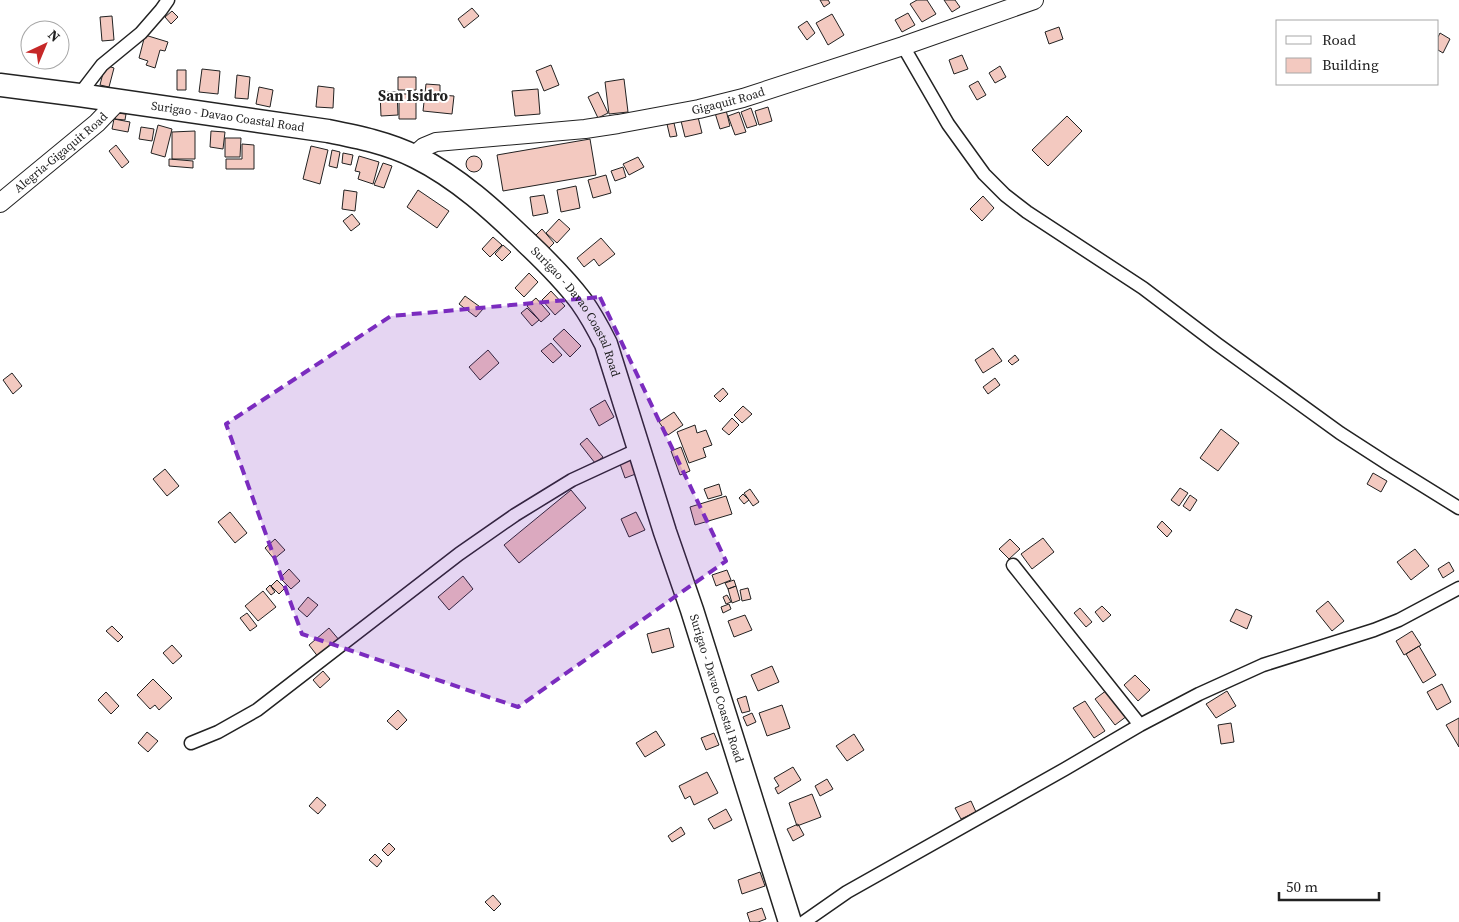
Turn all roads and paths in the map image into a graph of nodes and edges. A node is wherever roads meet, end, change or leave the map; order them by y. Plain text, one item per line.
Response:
1 (168, 0) edge
2 (1034, 0) edge
3 (903, 46) junction
4 (0, 85) edge
5 (79, 95) junction
6 (118, 101) junction
7 (414, 156) junction
8 (0, 203) edge
9 (639, 449) junction
10 (1459, 508) edge
11 (1013, 565) dead end
12 (1459, 588) edge
13 (1140, 724) junction
14 (191, 743) dead end
15 (790, 922) edge
16 (804, 922) edge

1 - 5 street
2 - 3 main road, Gigaquit Road
3 - 7 main road, Gigaquit Road
3 - 10 street
4 - 5 highway, Surigao - Davao Coastal Road
5 - 6 highway, Surigao - Davao Coastal Road
6 - 7 highway, Surigao - Davao Coastal Road
6 - 8 main road, Alegria-Gigaquit Road
7 - 9 highway, Surigao - Davao Coastal Road
9 - 14 street
9 - 15 highway, Surigao - Davao Coastal Road
11 - 13 street
12 - 13 street
13 - 16 street

